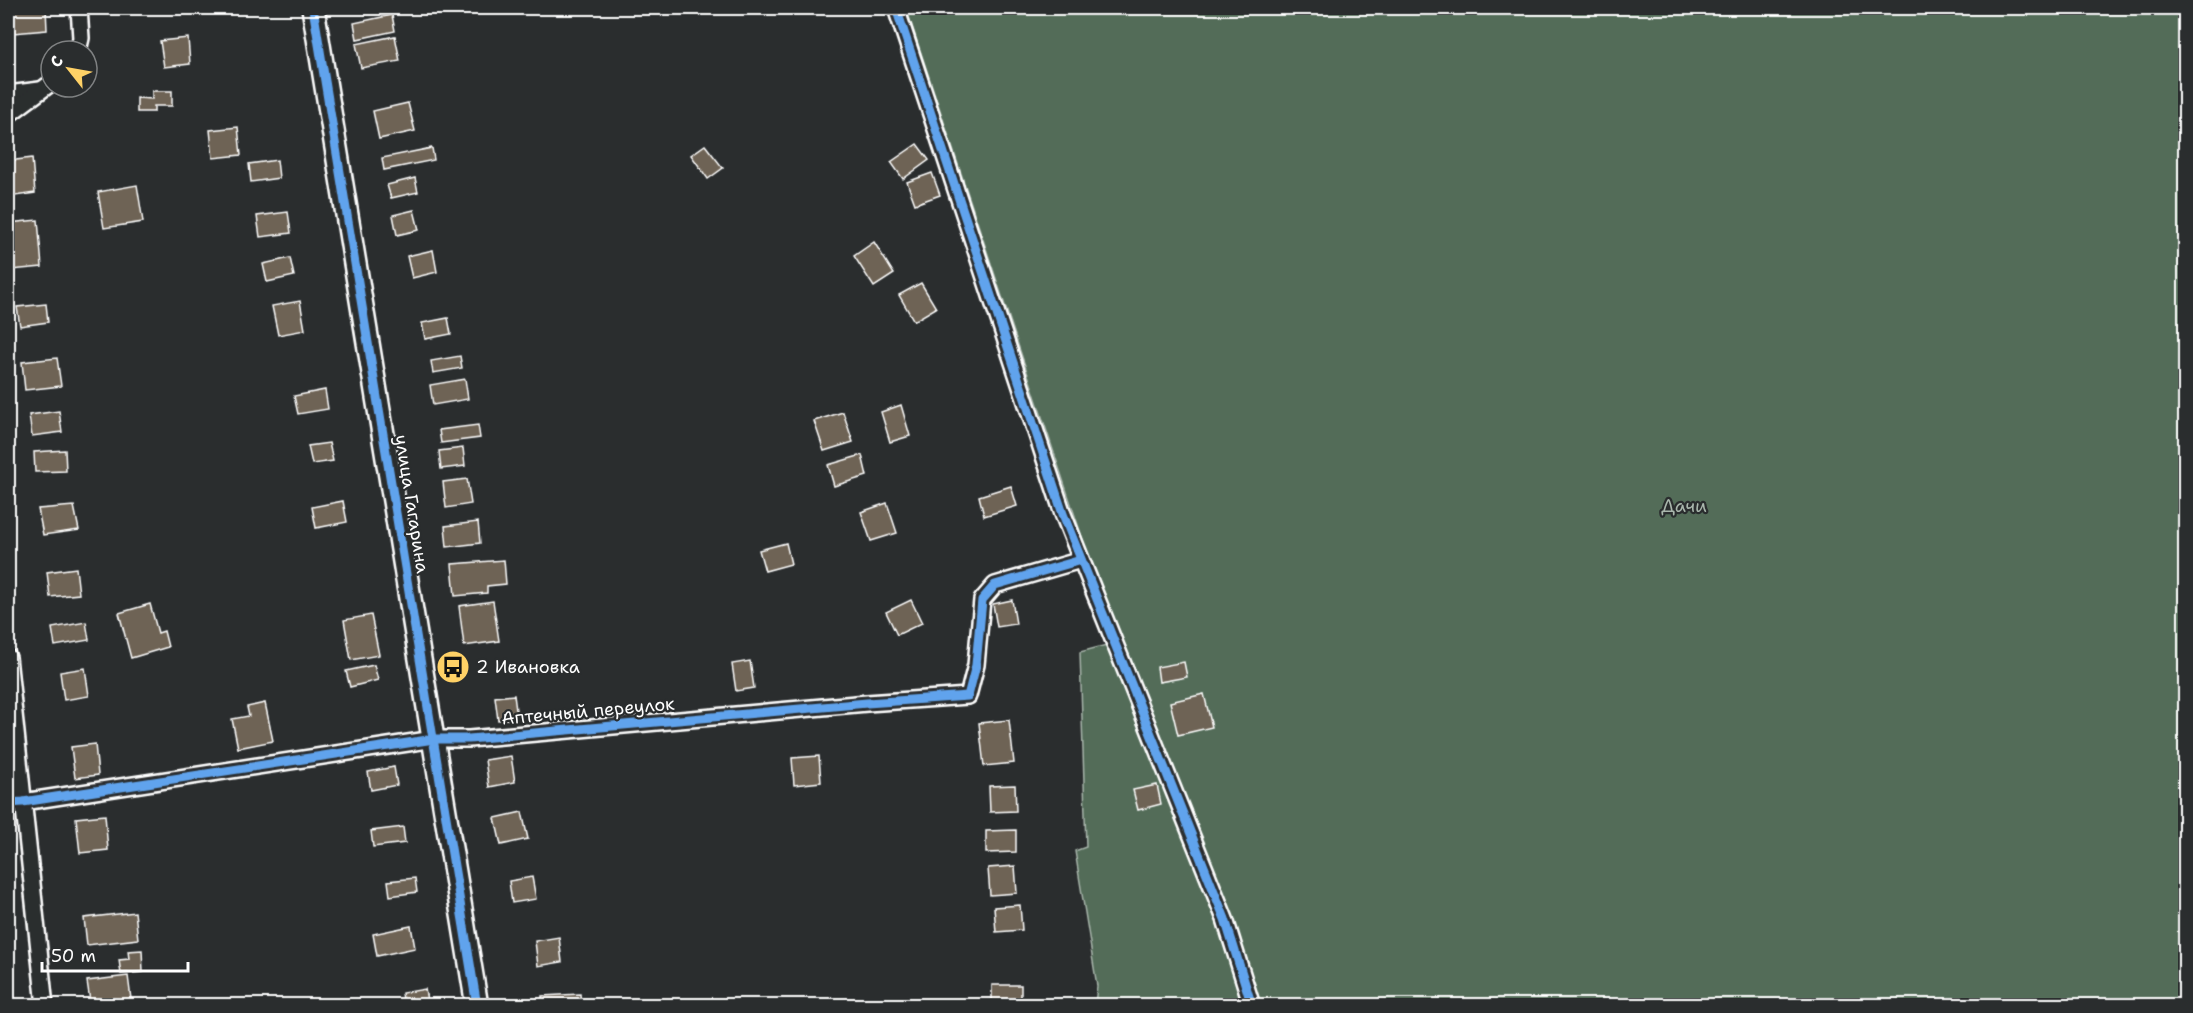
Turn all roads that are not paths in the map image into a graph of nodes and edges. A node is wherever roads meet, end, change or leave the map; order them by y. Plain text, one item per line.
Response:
1 (79, 8) edge
2 (313, 8) edge
3 (896, 8) edge
4 (81, 39) edge
5 (39, 88) edge
6 (39, 92) edge
7 (8, 94) edge
8 (8, 115) edge
9 (1081, 560) junction
10 (8, 657) edge
11 (434, 739) junction
12 (15, 802) edge
13 (45, 1005) edge
14 (477, 1005) edge
15 (1252, 1005) edge

1 - 4 street
2 - 11 street, улица Гагарина
3 - 9 street
5 - 7 street
6 - 8 street
9 - 11 street, Аптечный переулок
9 - 15 street
10 - 12 street
11 - 12 street, Аптечный переулок
11 - 14 street, улица Гагарина
12 - 13 street

